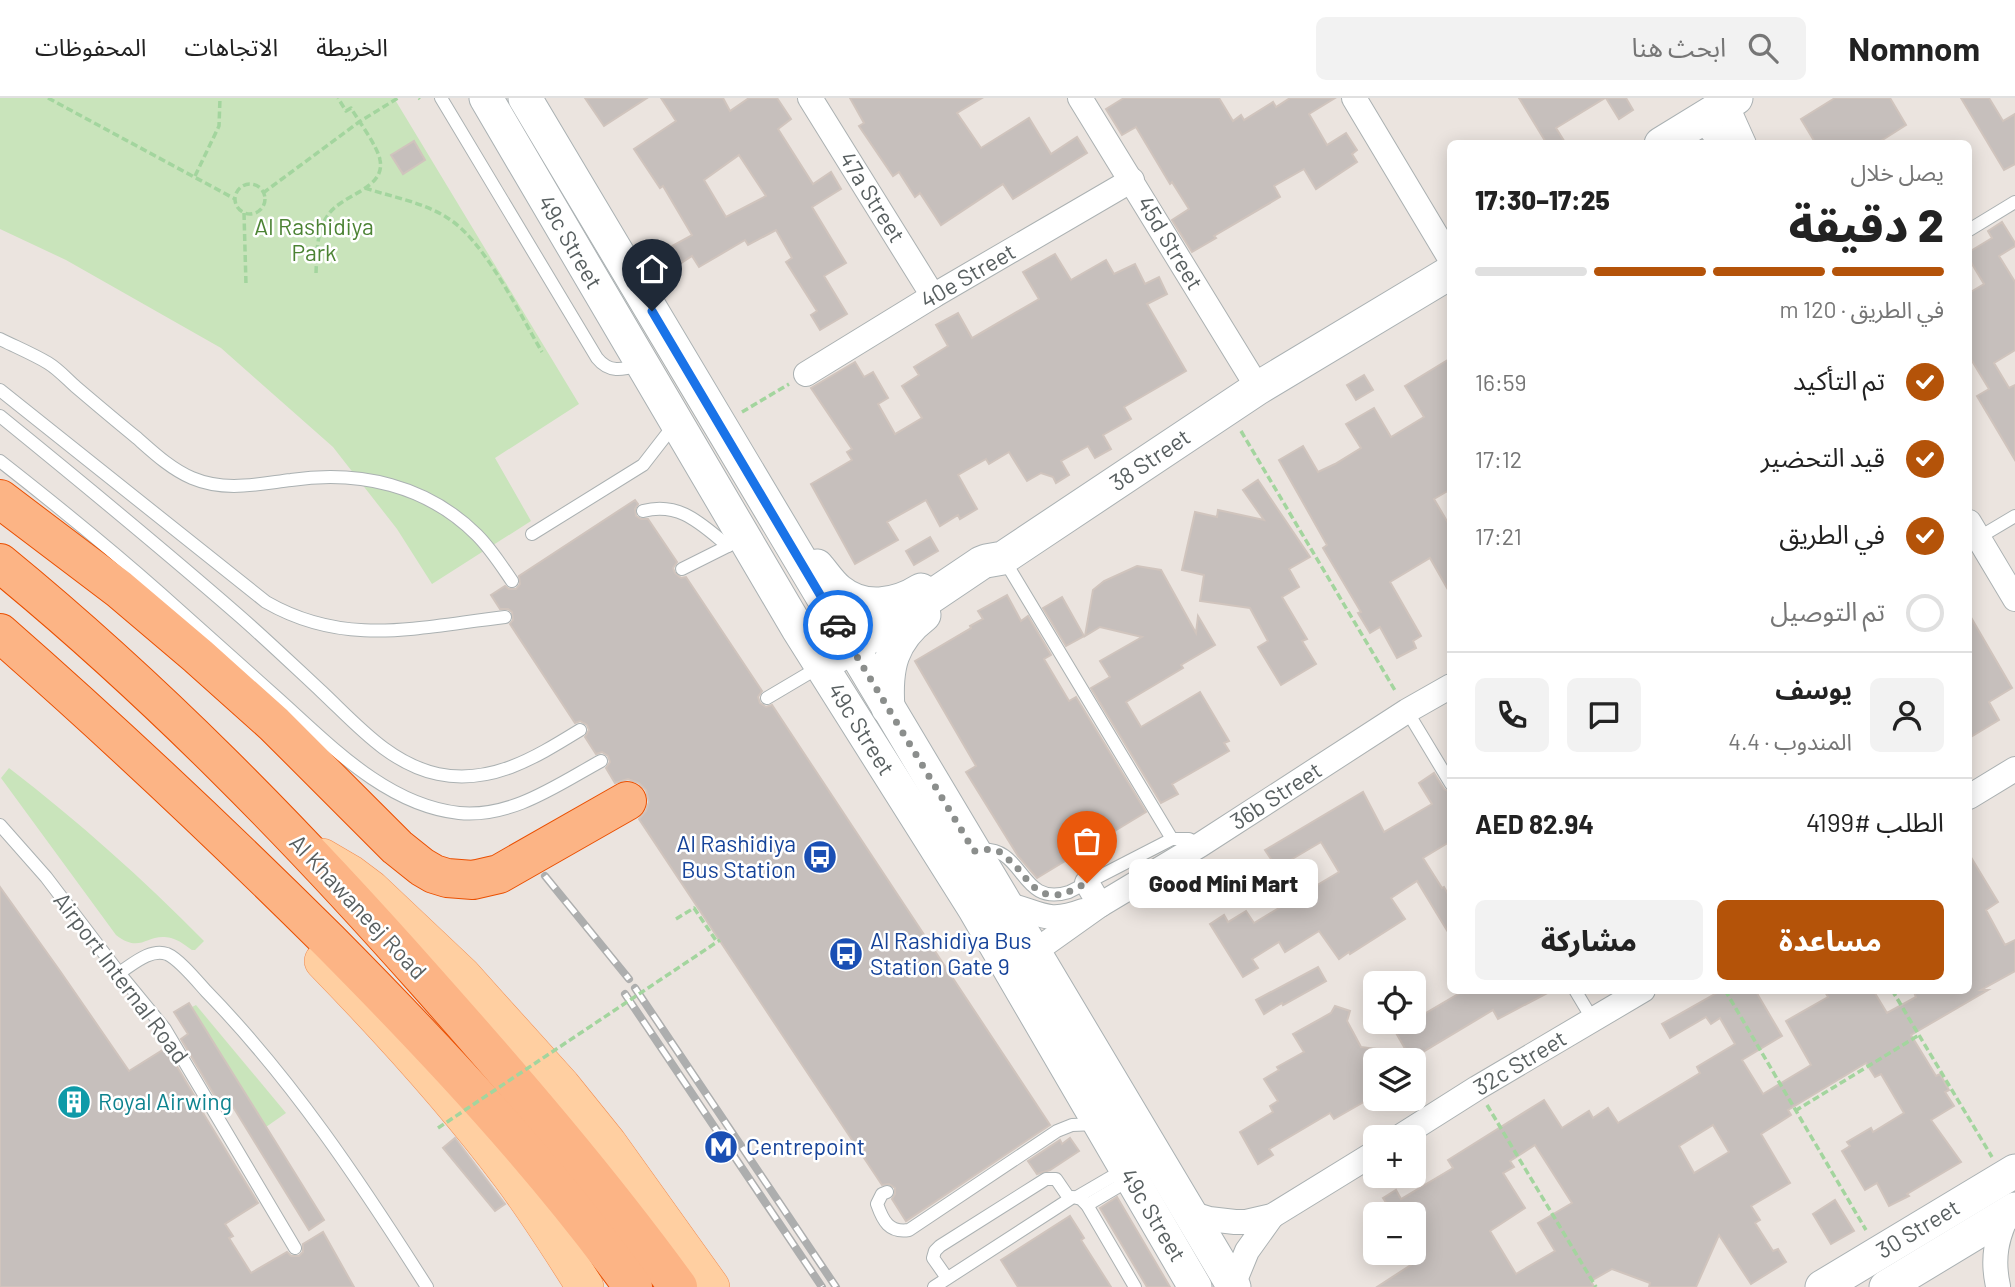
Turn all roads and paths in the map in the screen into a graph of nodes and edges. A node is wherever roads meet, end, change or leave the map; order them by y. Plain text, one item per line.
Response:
1 (48, 98) edge
2 (220, 98) edge
3 (338, 98) edge
4 (398, 98) edge
5 (441, 98) edge
6 (486, 98) edge
7 (525, 98) edge
8 (810, 98) edge
9 (1080, 98) edge
10 (1354, 98) edge
11 (1721, 107) edge
12 (359, 122) junction
13 (1667, 140) edge
14 (1723, 140) edge
15 (1742, 140) edge
16 (195, 176) junction
17 (1132, 180) junction
18 (365, 188) junction
19 (264, 193) junction
20 (235, 199) junction
21 (2015, 202) edge
22 (244, 213) junction
23 (1972, 228) edge
24 (564, 232) junction
25 (1447, 253) edge
26 (316, 273) dead end
27 (1447, 274) edge
28 (246, 285) dead end
29 (933, 296) junction
30 (0, 340) edge
31 (542, 352) dead end
32 (680, 358) junction
33 (642, 364) junction
34 (806, 374) joint
35 (1258, 388) junction
36 (0, 390) edge
37 (1228, 408) junction
38 (0, 416) edge
39 (676, 422) junction
40 (720, 425) junction
41 (0, 461) edge
42 (0, 499) edge
43 (643, 512) dead end
44 (2015, 516) edge
45 (1974, 530) edge
46 (532, 534) dead end
47 (736, 542) junction
48 (792, 547) junction
49 (1003, 558) junction
50 (0, 563) edge
51 (681, 569) dead end
52 (512, 581) dead end
53 (2015, 599) edge
54 (505, 617) dead end
55 (0, 633) edge
56 (852, 648) junction
57 (821, 666) junction
58 (1447, 688) edge
59 (767, 698) dead end
60 (888, 708) junction
61 (1407, 711) junction
62 (580, 730) dead end
63 (601, 761) dead end
64 (2015, 769) edge
65 (1447, 776) edge
66 (1972, 795) edge
67 (627, 801) dead end
68 (0, 825) edge
69 (1172, 839) junction
70 (1200, 845) junction
71 (307, 850) junction
72 (974, 851) junction
73 (239, 852) junction
74 (1087, 883) junction
75 (1100, 905) junction
76 (989, 906) junction
77 (676, 919) dead end
78 (1034, 952) junction
79 (119, 973) junction
80 (1578, 994) edge
81 (1636, 994) edge
82 (1727, 994) edge
83 (1894, 994) edge
84 (1593, 1020) junction
85 (1919, 1034) junction
86 (1477, 1088) junction
87 (1796, 1111) junction
88 (1099, 1124) junction
89 (1419, 1125) edge
90 (438, 1128) dead end
91 (1363, 1160) edge
92 (1128, 1174) junction
93 (2009, 1174) edge
94 (887, 1192) dead end
95 (1078, 1200) junction
96 (2012, 1210) edge
97 (1190, 1213) junction
98 (1272, 1216) junction
99 (1965, 1240) junction
100 (295, 1248) dead end
101 (1872, 1267) edge
102 (947, 1278) junction
103 (1227, 1286) edge
104 (1998, 1286) edge
105 (427, 1287) edge
106 (585, 1287) edge
107 (633, 1287) edge
108 (678, 1287) edge
109 (711, 1287) edge
110 (934, 1287) edge
111 (1135, 1287) edge
112 (1195, 1287) edge
113 (1596, 1287) edge
114 (1822, 1287) edge
115 (1886, 1287) edge

1 - 16 path
2 - 16 path
3 - 12 path
4 - 12 path
5 - 33 lane
6 - 24 street, 49c Street
7 - 32 street, 49c Street
8 - 29 street, 47a Street
9 - 17 street, 45d Street
10 - 25 street
11 - 13 street
11 - 14 street
11 - 15 street
12 - 18 path
12 - 19 path
16 - 20 path
17 - 29 street, 40e Street
17 - 35 street, 45d Street
18 - 26 path
18 - 31 path
19 - 20 path
19 - 22 path
20 - 22 path
21 - 23 lane
22 - 28 path
24 - 32 street
24 - 33 street, 49c Street
27 - 35 street, 38 Street
29 - 34 street, 40e Street
30 - 52 lane
32 - 40 street, 49c Street
33 - 39 street, 49c Street
34 - 40 path
35 - 37 street, 38 Street
36 - 54 lane
37 - 49 street, 38 Street
37 - 61 path
38 - 62 lane
39 - 46 lane
39 - 47 street, 49c Street
40 - 48 street, 49c Street
41 - 63 lane
42 - 67 highway
43 - 47 lane
44 - 45 lane
45 - 53 street
47 - 51 lane
47 - 57 street, 49c Street
48 - 49 street
48 - 56 street, 49c Street
49 - 56 street, 38 Street
49 - 60 street
49 - 69 lane
50 - 71 highway, Al Khawaneej Road
55 - 73 highway, Al Khawaneej Road
56 - 57 street, 38 Street
56 - 60 street, 49c Street
57 - 59 lane
57 - 76 street, 49c Street
58 - 61 street, 36b Street
60 - 72 street, 49c Street
61 - 65 lane
61 - 70 street, 36b Street
64 - 66 street
68 - 79 lane, Airport Internal Road
69 - 70 lane
69 - 74 lane
70 - 75 street, 36b Street
71 - 108 highway, Al Khawaneej Road
71 - 109 main road
72 - 74 lane
72 - 76 street, 49c Street
73 - 106 main road
73 - 107 highway, Al Khawaneej Road
74 - 75 street
75 - 76 street, 36b Street
75 - 78 street, 36b Street
76 - 78 street
76 - 88 street, 49c Street
77 - 90 path, bridge
78 - 97 street, 49c Street
79 - 100 lane, Airport Internal Road
79 - 105 lane
80 - 84 lane
81 - 84 street, 32c Street
82 - 87 path
83 - 85 path
84 - 86 street, 32c Street
85 - 87 path
85 - 93 path
86 - 89 street, 32c Street
86 - 113 path
87 - 101 path
88 - 92 street, 49c Street
88 - 94 lane
88 - 103 street
91 - 98 street
92 - 95 lane
92 - 112 street, 49c Street
93 - 99 street
93 - 101 street, 30 Street
95 - 102 lane
95 - 102 lane
95 - 111 lane
96 - 99 street, 30 Street
96 - 104 street
97 - 98 street
97 - 103 street, 49c Street
98 - 103 street
99 - 104 street
99 - 115 street, 30 Street
101 - 114 street, 30 Street
102 - 110 lane

